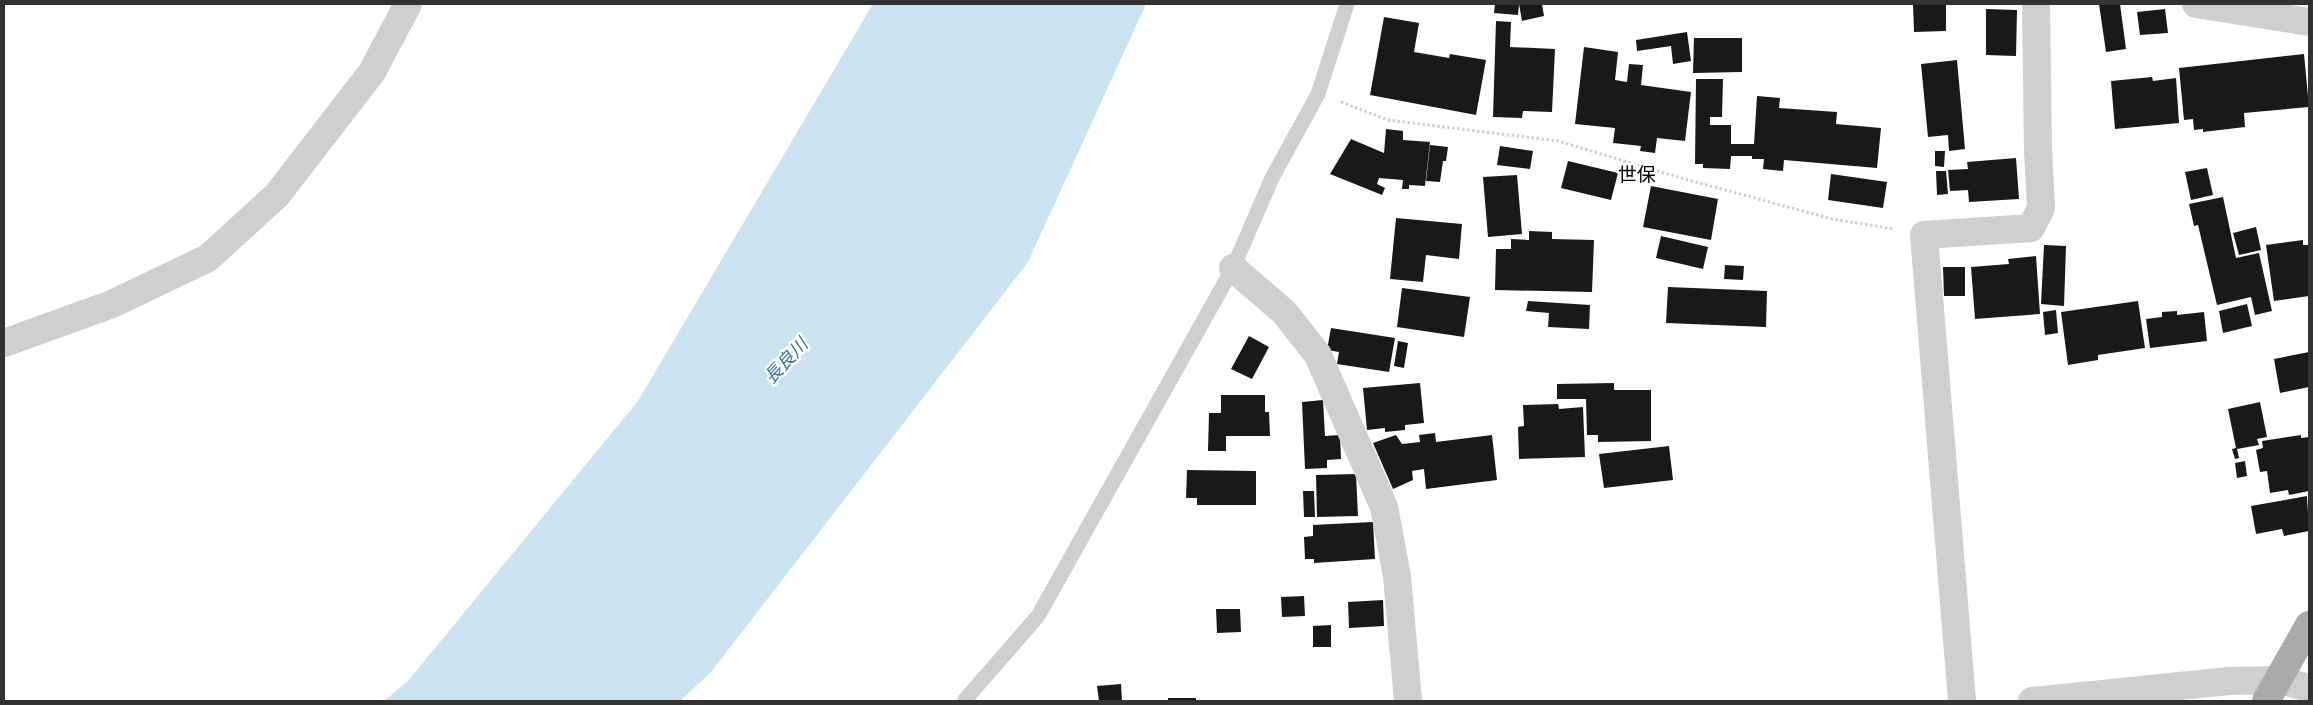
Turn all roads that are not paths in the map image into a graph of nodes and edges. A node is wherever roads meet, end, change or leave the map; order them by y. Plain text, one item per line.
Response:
1 (408, 4) edge
2 (1347, 4) edge
3 (2036, 4) edge
4 (2196, 4) edge
5 (2309, 22) edge
6 (1233, 268) junction
7 (4, 343) edge
8 (2309, 625) edge
9 (2309, 688) edge
10 (2273, 691) edge
11 (964, 701) edge
12 (1408, 701) edge
13 (1962, 701) edge
14 (2032, 701) edge

1 - 7 street
2 - 6 lane
3 - 13 street
4 - 5 street
6 - 11 lane
6 - 12 street
8 - 10 main road
9 - 10 street
10 - 14 street

